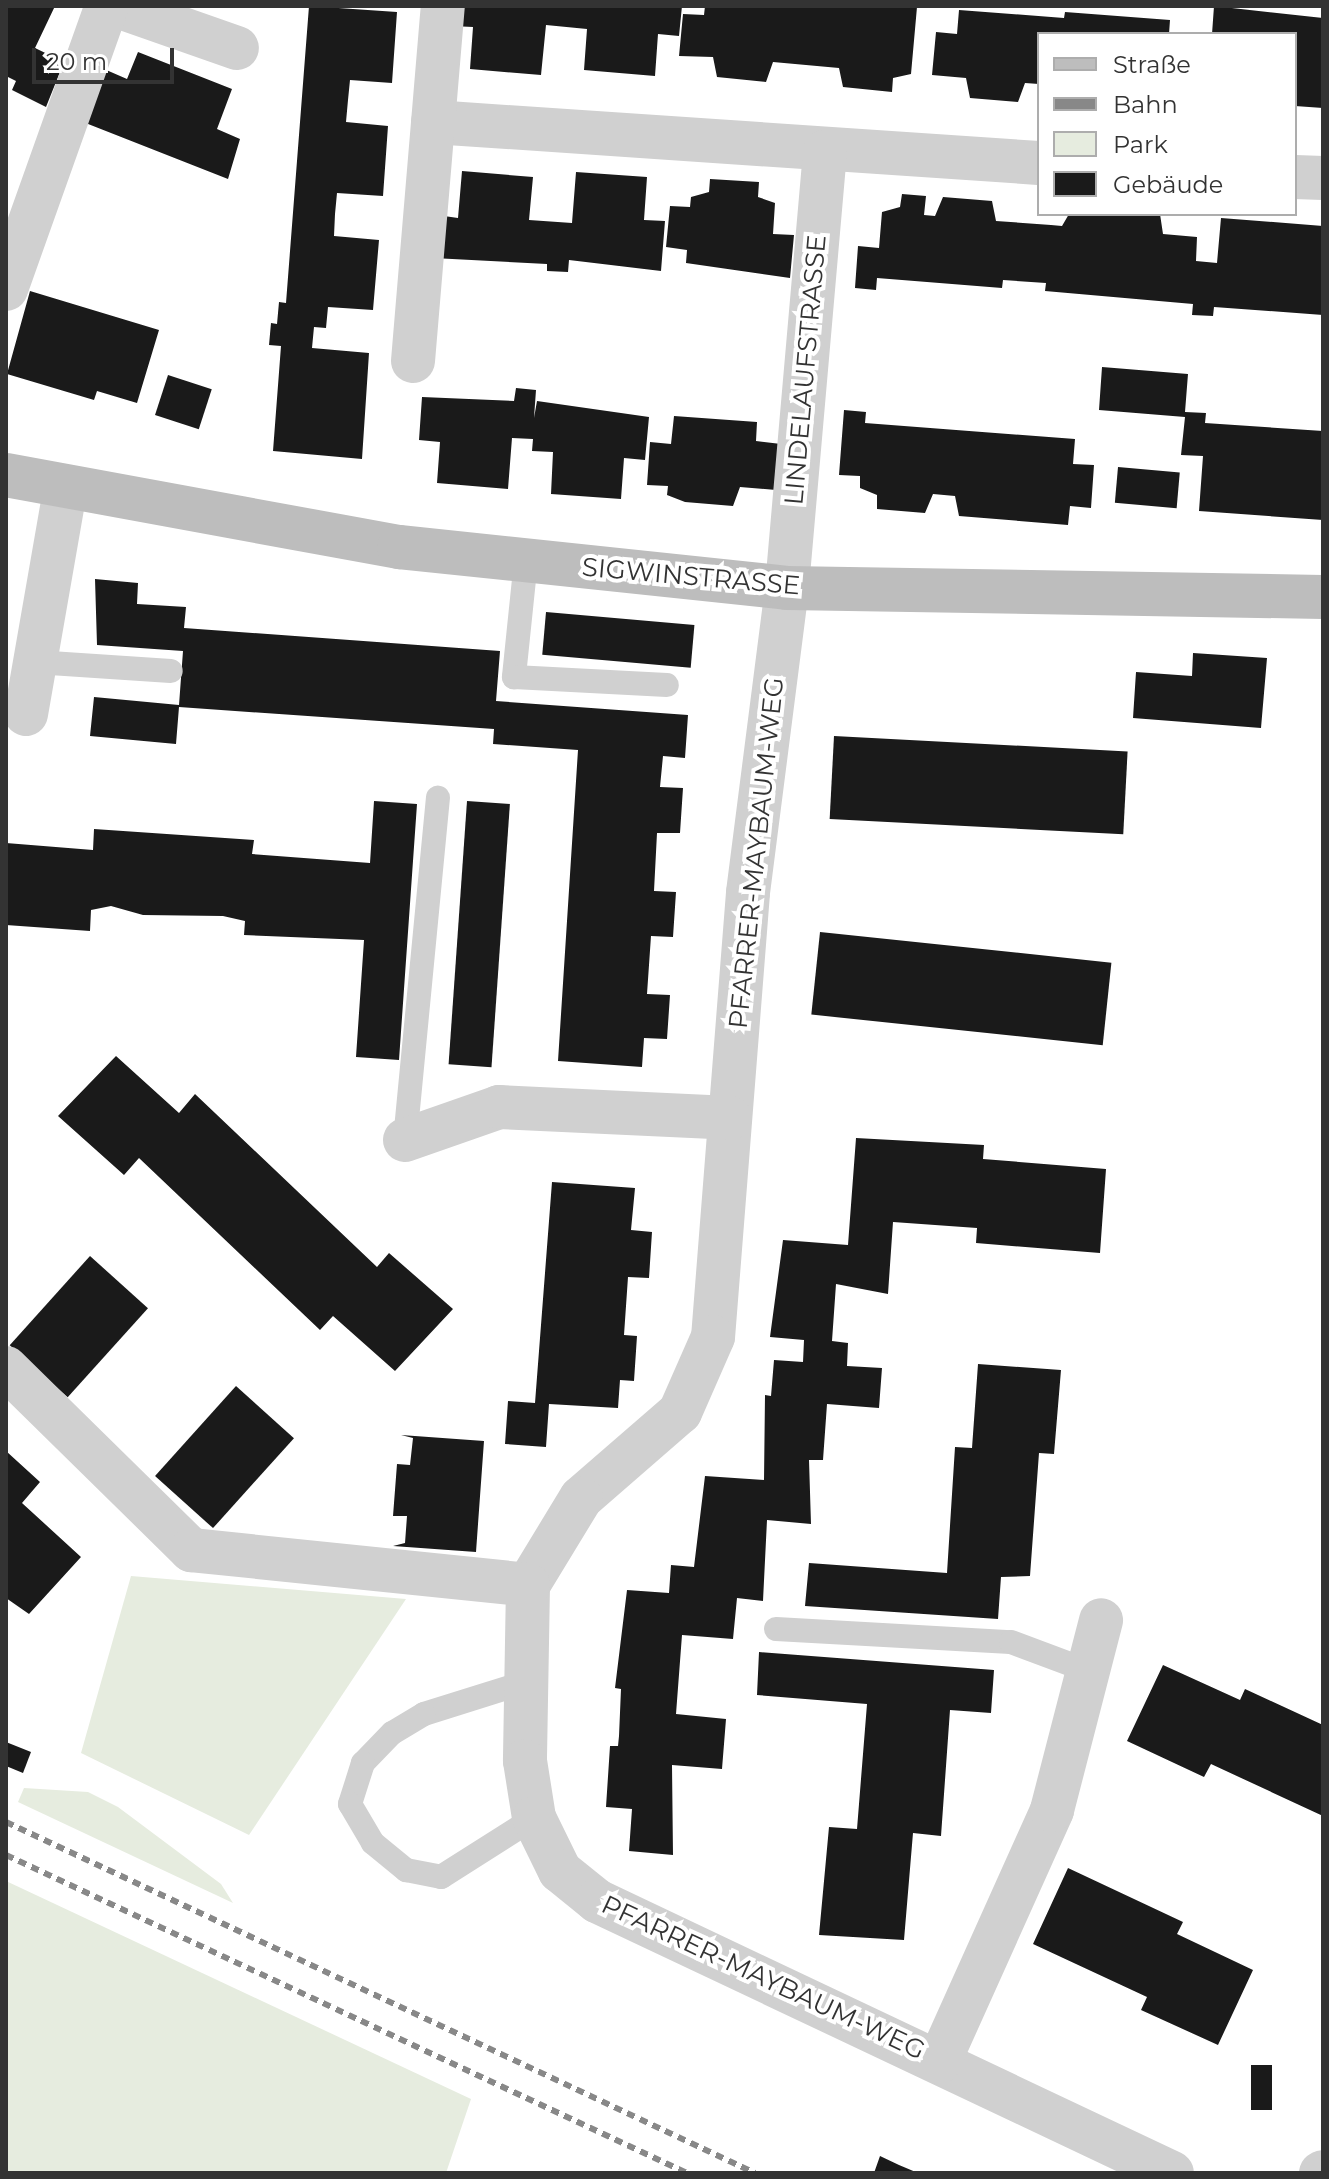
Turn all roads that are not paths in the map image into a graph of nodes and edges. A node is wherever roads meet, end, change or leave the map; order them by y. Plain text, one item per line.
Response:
1 (107, 6) edge
2 (117, 6) edge
3 (443, 6) edge
4 (237, 48) dead end
5 (433, 122) junction
6 (825, 152) junction
7 (1037, 163) edge
8 (1297, 177) edge
9 (1323, 178) edge
10 (6, 289) edge
11 (413, 361) dead end
12 (6, 475) edge
13 (65, 490) junction
14 (526, 560) junction
15 (787, 588) junction
16 (1323, 597) edge
17 (35, 662) junction
18 (171, 671) dead end
19 (667, 685) dead end
20 (26, 714) dead end
21 (438, 798) dead end
22 (730, 1118) junction
23 (405, 1140) joint
24 (6, 1368) edge
25 (528, 1585) junction
26 (1101, 1620) dead end
27 (776, 1629) dead end
28 (1086, 1670) junction
29 (526, 1682) junction
30 (534, 1818) junction
31 (939, 2062) junction
32 (1172, 2173) edge

1 - 10 street
2 - 4 street
3 - 5 street
5 - 6 street
5 - 11 street
6 - 7 street
6 - 15 street, LINDELAUFSTRASSE
8 - 9 street
12 - 13 street, SIGWINSTRASSE
13 - 14 street, SIGWINSTRASSE
13 - 17 street
14 - 15 street, SIGWINSTRASSE
14 - 19 lane
15 - 16 street, SIGWINSTRASSE
15 - 22 street, PFARRER-MAYBAUM-WEG
17 - 18 lane
17 - 20 street
21 - 23 lane
22 - 23 street
22 - 25 street, PFARRER-MAYBAUM-WEG
24 - 25 street
25 - 29 street, PFARRER-MAYBAUM-WEG
26 - 28 street, PFARRER-MAYBAUM-WEG
27 - 28 lane
28 - 31 street, PFARRER-MAYBAUM-WEG
29 - 30 street, PFARRER-MAYBAUM-WEG
29 - 30 lane
30 - 31 street, PFARRER-MAYBAUM-WEG
31 - 32 street, PFARRER-MAYBAUM-WEG

